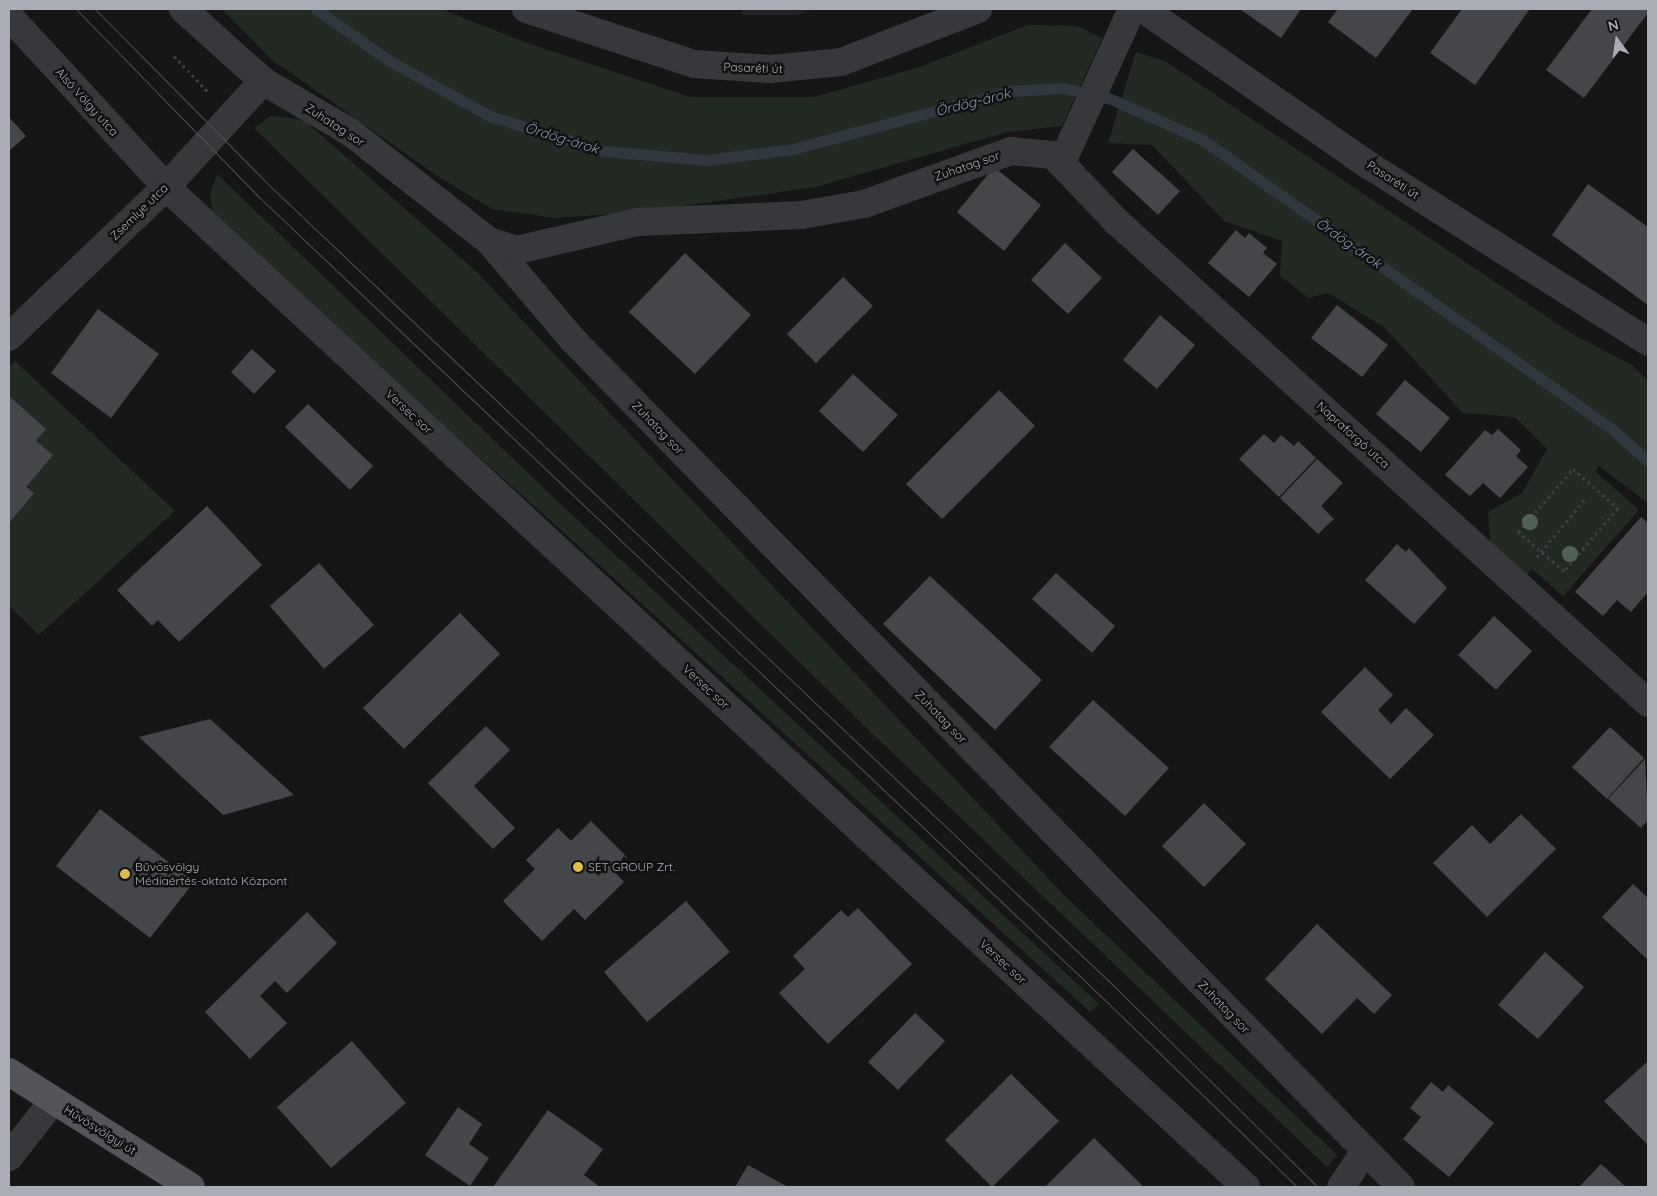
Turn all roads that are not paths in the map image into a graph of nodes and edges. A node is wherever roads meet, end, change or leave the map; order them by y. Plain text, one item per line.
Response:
1 (183, 9) edge
2 (526, 9) edge
3 (978, 9) edge
4 (1132, 9) edge
5 (1143, 9) edge
6 (9, 16) edge
7 (263, 81) junction
8 (1062, 162) junction
9 (166, 187) junction
10 (489, 241) junction
11 (9, 337) edge
12 (1648, 342) edge
13 (1648, 702) edge
14 (9, 1072) edge
15 (53, 1101) junction
16 (1365, 1151) junction
17 (9, 1157) edge
18 (191, 1187) edge
19 (1246, 1187) edge
20 (1341, 1187) edge
21 (1401, 1187) edge

1 - 7 street, Zuhatag sor
2 - 3 street, Pasaréti út
4 - 8 street
5 - 12 street, Pasaréti út
6 - 9 street, Alsó Völgy utca
7 - 9 street, Zsemlye utca
7 - 10 street, Zuhatag sor
8 - 10 street, Zuhatag sor
8 - 13 street, Napraforgó utca
9 - 11 street, Zsemlye utca
9 - 19 street, Versec sor
10 - 16 street, Zuhatag sor
14 - 15 main road, Hűvösvölgyi út
15 - 17 street
15 - 18 main road, Hűvösvölgyi út
16 - 20 street
16 - 21 street, Zuhatag sor

